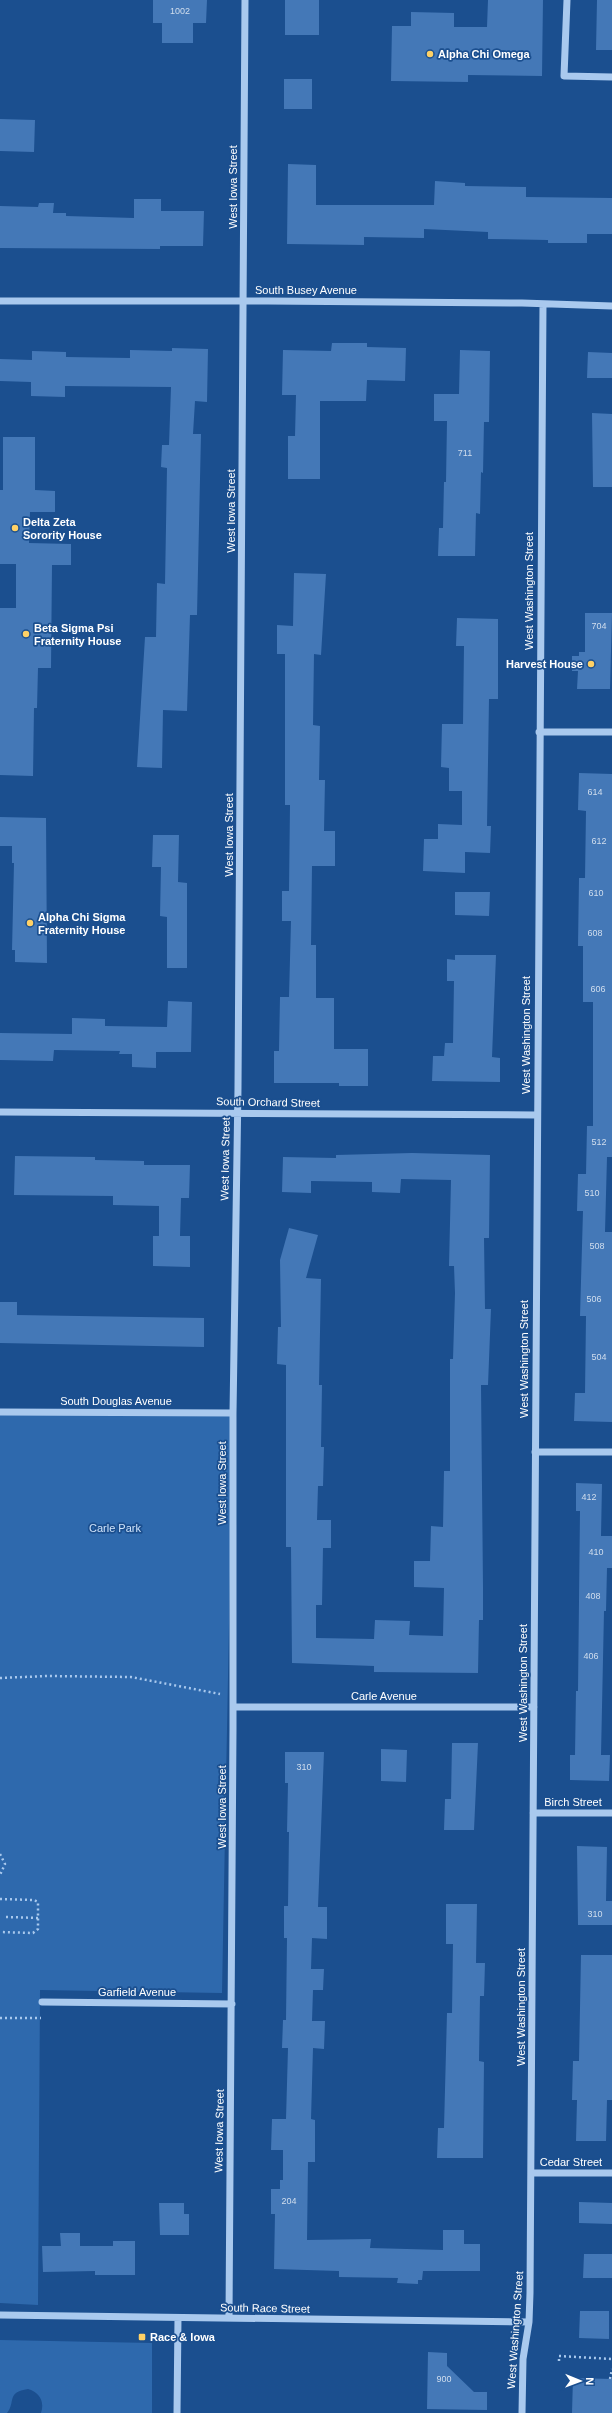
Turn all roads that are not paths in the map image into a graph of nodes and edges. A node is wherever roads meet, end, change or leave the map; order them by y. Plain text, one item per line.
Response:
1 (245, 0) edge
2 (567, 0) edge
3 (612, 77) edge
4 (0, 301) edge
5 (244, 301) junction
6 (543, 304) junction
7 (612, 306) edge
8 (539, 732) junction
9 (612, 732) edge
10 (0, 1112) edge
11 (236, 1112) junction
12 (536, 1115) junction
13 (0, 1412) edge
14 (233, 1414) junction
15 (535, 1452) junction
16 (612, 1452) edge
17 (233, 1707) junction
18 (534, 1707) junction
19 (533, 1813) junction
20 (612, 1813) edge
21 (42, 2002) dead end
22 (232, 2004) junction
23 (530, 2173) junction
24 (612, 2173) edge
25 (0, 2316) edge
26 (178, 2318) junction
27 (229, 2318) junction
28 (529, 2322) junction
29 (177, 2413) edge
30 (522, 2413) edge

1 - 5 street, West Iowa Street
2 - 3 street
4 - 5 street, South Busey Avenue
5 - 6 street, South Busey Avenue
5 - 11 street, West Iowa Street
6 - 7 street, South Busey Avenue
6 - 8 street, West Washington Street
8 - 9 street
8 - 12 street, West Washington Street
10 - 11 street, South Orchard Street
11 - 12 street, South Orchard Street
11 - 14 street, West Iowa Street
12 - 15 street, West Washington Street
13 - 14 street, South Douglas Avenue
14 - 17 street, West Iowa Street
15 - 16 street
15 - 18 street, West Washington Street
17 - 18 street, Carle Avenue
17 - 22 street, West Iowa Street
18 - 19 street, West Washington Street
19 - 20 street, Birch Street
19 - 23 street, West Washington Street
21 - 22 street, Garfield Avenue
22 - 27 street, West Iowa Street
23 - 24 street, Cedar Street
23 - 28 street, West Washington Street
25 - 26 street, South Race Street
26 - 27 street, South Race Street
26 - 29 street
27 - 28 street, South Race Street
28 - 30 street, West Washington Street

